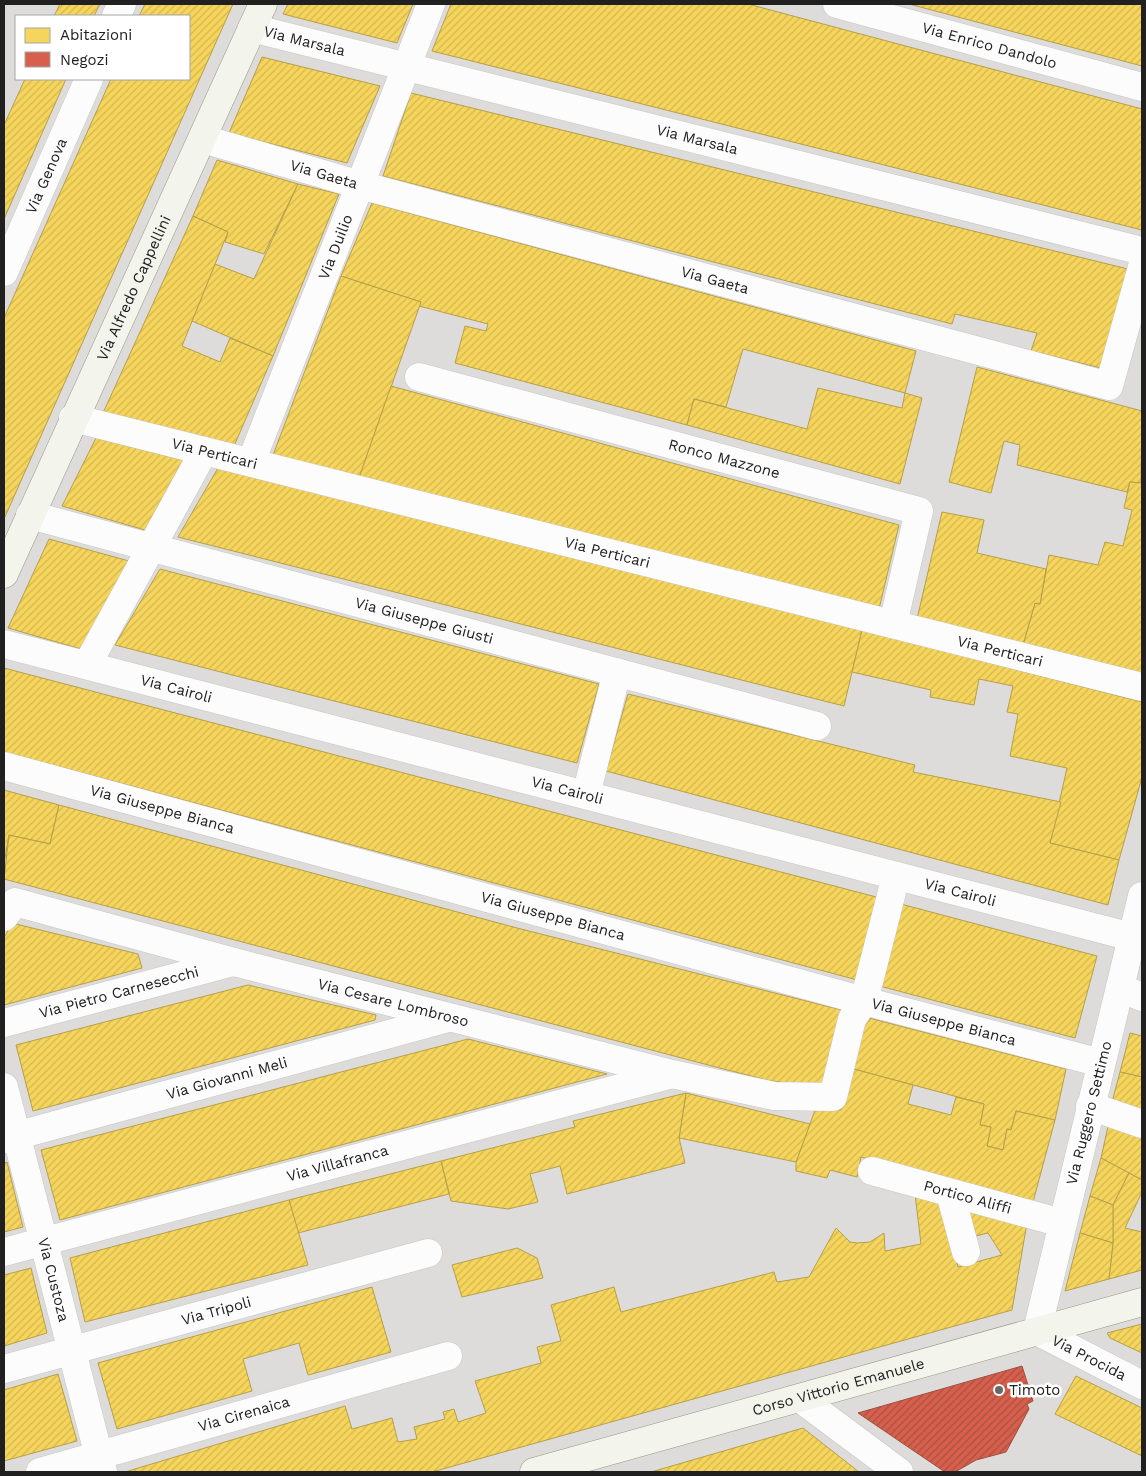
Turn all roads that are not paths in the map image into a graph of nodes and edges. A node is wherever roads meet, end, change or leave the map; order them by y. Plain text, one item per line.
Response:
1 (431, 4) edge
2 (837, 4) edge
3 (258, 16) edge
4 (407, 66) junction
5 (89, 80) edge
6 (1142, 88) edge
7 (203, 139) junction
8 (360, 186) junction
9 (1142, 251) edge
10 (1142, 267) edge
11 (4, 272) edge
12 (419, 377) dead end
13 (73, 418) junction
14 (204, 451) junction
15 (252, 462) junction
16 (30, 515) junction
17 (151, 548) junction
18 (4, 574) edge
19 (893, 624) junction
20 (4, 644) edge
21 (86, 665) junction
22 (617, 672) junction
23 (1142, 687) edge
24 (817, 726) dead end
25 (4, 766) edge
26 (586, 795) junction
27 (896, 876) junction
28 (1142, 896) edge
29 (9, 909) edge
30 (1132, 937) junction
31 (234, 962) junction
32 (1131, 992) edge
33 (864, 1000) junction
34 (450, 1018) junction
35 (4, 1023) edge
36 (1101, 1063) junction
37 (672, 1074) junction
38 (4, 1087) edge
39 (1090, 1106) junction
40 (1142, 1124) edge
41 (10, 1137) edge
42 (872, 1171) dead end
43 (950, 1192) junction
44 (1062, 1223) junction
45 (44, 1242) junction
46 (4, 1252) edge
47 (966, 1252) dead end
48 (428, 1253) dead end
49 (1142, 1302) edge
50 (1037, 1331) junction
51 (72, 1350) junction
52 (448, 1356) dead end
53 (4, 1369) edge
54 (1142, 1385) edge
55 (801, 1399) junction
56 (101, 1464) edge
57 (40, 1472) edge
58 (534, 1472) edge
59 (898, 1472) edge

1 - 4 street, Via Duilio
2 - 6 street, Via Enrico Dandolo
3 - 4 street, Via Marsala
3 - 7 main road, Via Alfredo Cappellini
4 - 8 street, Via Duilio
4 - 9 street, Via Marsala
5 - 11 street, Via Genova
7 - 8 street, Via Gaeta
7 - 13 main road, Via Alfredo Cappellini
8 - 10 street, Via Gaeta
8 - 15 street, Via Duilio
12 - 19 street, Ronco Mazzone
13 - 14 street, Via Perticari
13 - 16 main road, Via Alfredo Cappellini
14 - 15 street, Via Perticari
14 - 17 street
15 - 19 street, Via Perticari
16 - 17 street, Via Giuseppe Giusti
16 - 18 main road, Via Alfredo Cappellini
17 - 21 street
17 - 22 street, Via Giuseppe Giusti
19 - 23 street, Via Perticari
20 - 21 street, Via Cairoli
21 - 26 street, Via Cairoli
22 - 24 street, Via Giuseppe Giusti
22 - 26 street
25 - 33 street, Via Giuseppe Bianca
26 - 27 street, Via Cairoli
27 - 30 street, Via Cairoli
27 - 33 street
28 - 30 street, Via Ruggero Settimo
29 - 31 street, Via Cesare Lombroso
30 - 32 street, Via Ruggero Settimo
31 - 34 street, Via Cesare Lombroso
31 - 35 street, Via Pietro Carnesecchi
32 - 36 street, Via Ruggero Settimo
33 - 36 street, Via Giuseppe Bianca
33 - 37 street, Via Cesare Lombroso
34 - 37 street, Via Cesare Lombroso
34 - 41 street, Via Giovanni Meli
36 - 39 street, Via Ruggero Settimo
37 - 45 street, Via Villafranca
38 - 41 street, Via Custoza
39 - 40 street
39 - 44 street, Via Ruggero Settimo
41 - 45 street, Via Custoza
42 - 43 street, Portico Aliffi
43 - 44 street, Portico Aliffi
43 - 47 street
44 - 50 street, Via Ruggero Settimo
45 - 46 street, Via Villafranca
45 - 51 street, Via Custoza
48 - 51 street, Via Tripoli
49 - 50 main road, Corso Vittorio Emanuele
50 - 54 street, Via Procida
50 - 55 main road, Corso Vittorio Emanuele
51 - 53 street, Via Tripoli
51 - 56 street, Via Custoza
52 - 56 street, Via Cirenaica
55 - 58 main road, Corso Vittorio Emanuele
55 - 59 street
56 - 57 street, Via Cirenaica

